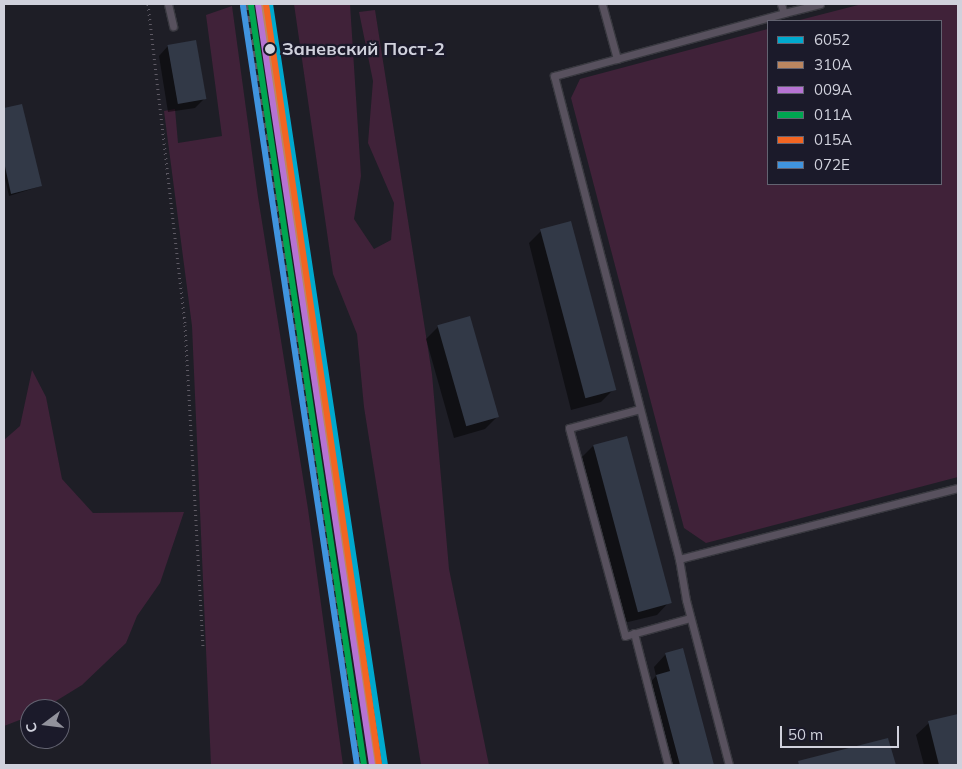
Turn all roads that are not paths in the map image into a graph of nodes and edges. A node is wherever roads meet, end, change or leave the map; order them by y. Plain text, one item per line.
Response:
1 (168, 4) edge
2 (602, 4) edge
3 (781, 4) edge
4 (820, 4) edge
5 (784, 13) junction
6 (172, 26) dead end
7 (617, 59) junction
8 (640, 409) junction
9 (958, 488) edge
10 (680, 559) junction
11 (690, 618) junction
12 (634, 633) junction
13 (668, 765) edge
14 (728, 765) edge

1 - 6 lane
2 - 7 lane
3 - 5 lane
4 - 5 lane
5 - 7 lane
7 - 8 lane
8 - 10 lane
8 - 12 lane
9 - 10 lane
10 - 11 lane
11 - 12 lane
11 - 14 lane
12 - 13 lane

